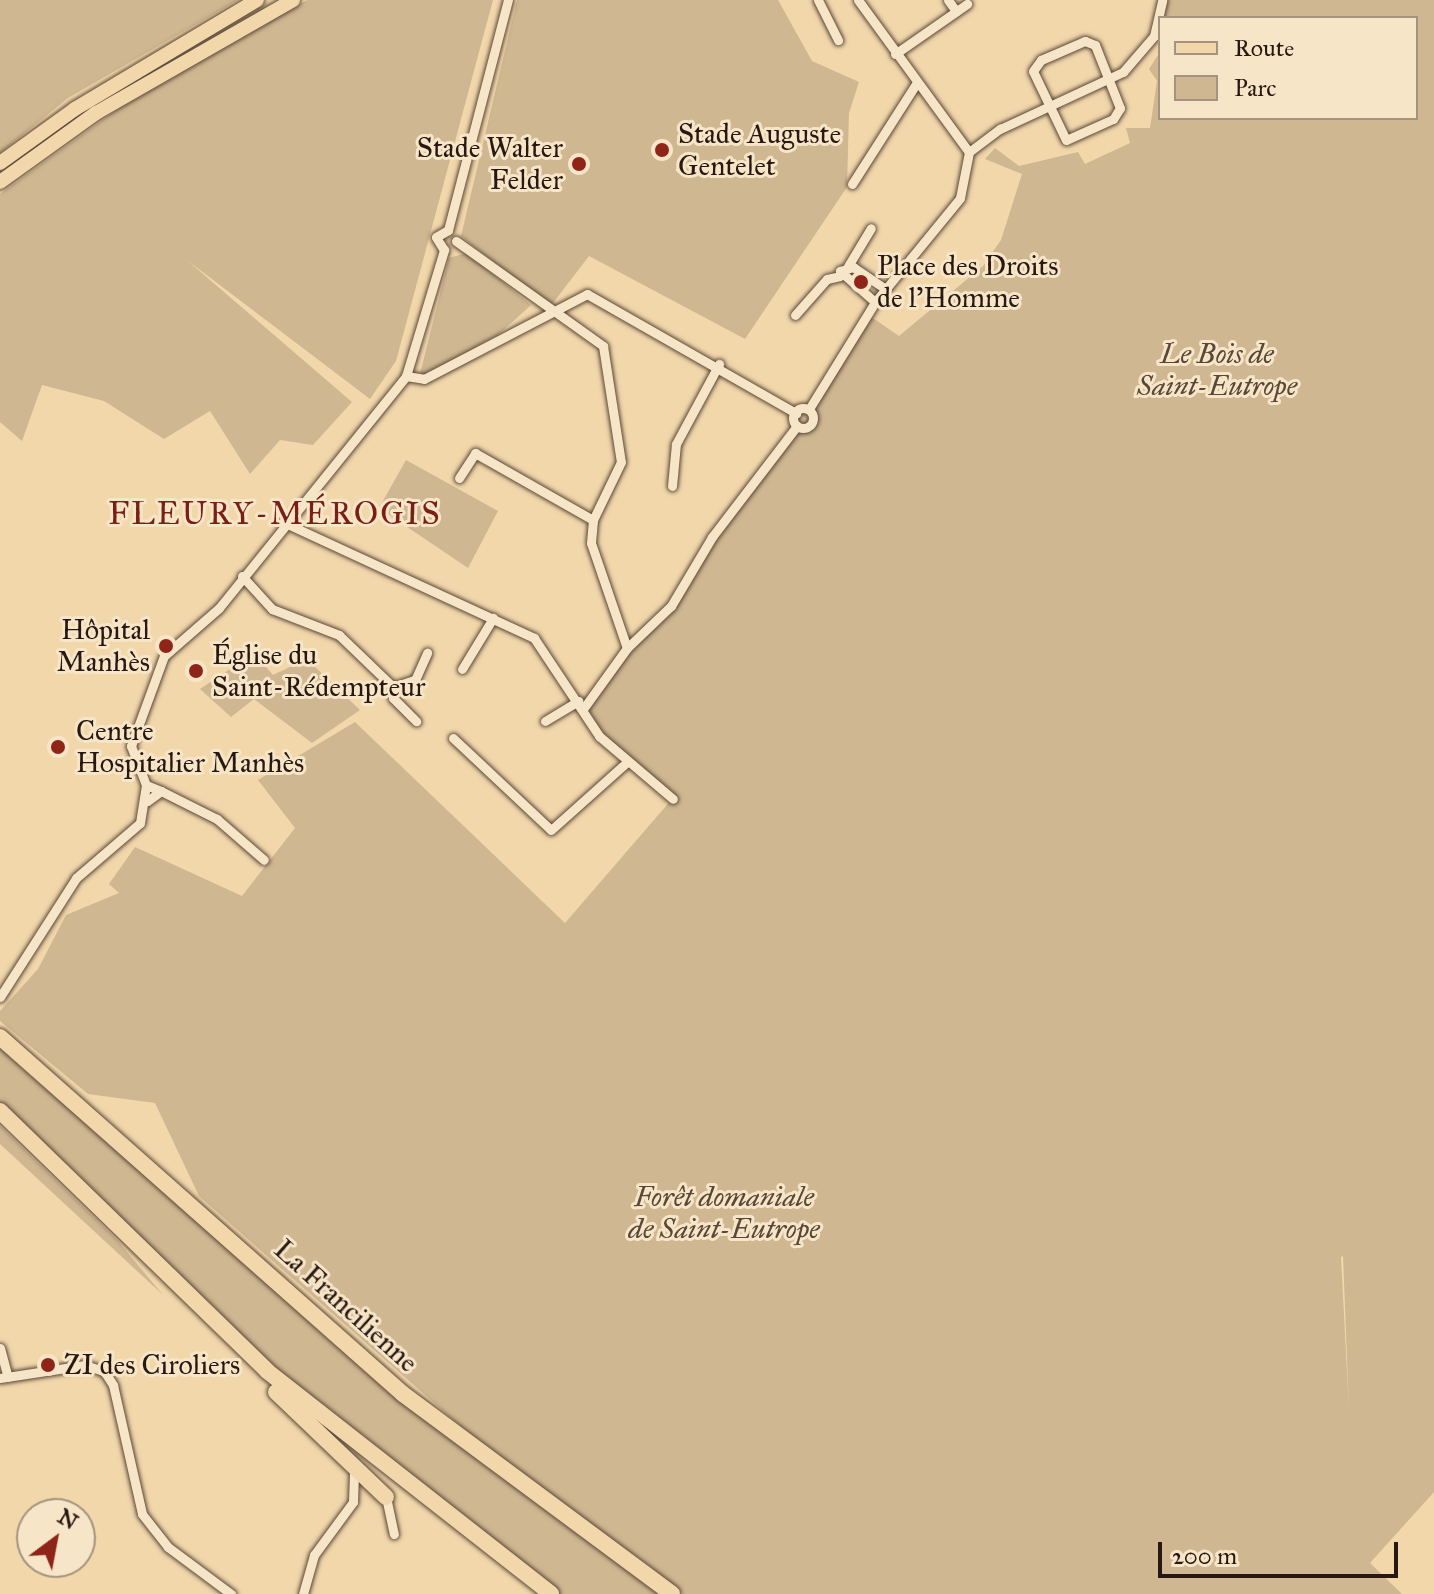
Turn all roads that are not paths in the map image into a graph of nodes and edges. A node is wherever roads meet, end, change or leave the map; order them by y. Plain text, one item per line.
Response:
1 (257, 0) edge
2 (293, 0) edge
3 (508, 0) edge
4 (818, 0) edge
5 (858, 0) edge
6 (948, 0) edge
7 (967, 4) dead end
8 (956, 11) junction
9 (1158, 18) edge
10 (838, 40) dead end
11 (895, 54) junction
12 (1111, 79) junction
13 (916, 84) junction
14 (1048, 108) junction
15 (969, 152) junction
16 (0, 163) edge
17 (0, 182) edge
18 (852, 184) dead end
19 (871, 228) dead end
20 (448, 230) junction
21 (456, 241) junction
22 (444, 250) junction
23 (848, 266) junction
24 (840, 276) junction
25 (886, 289) junction
26 (875, 302) junction
27 (550, 313) junction
28 (795, 315) dead end
29 (719, 364) junction
30 (406, 376) junction
31 (809, 409) junction
32 (796, 413) junction
33 (797, 426) junction
34 (459, 478) dead end
35 (672, 486) dead end
36 (593, 520) junction
37 (283, 522) junction
38 (242, 576) junction
39 (493, 618) junction
40 (627, 648) junction
41 (427, 653) dead end
42 (462, 669) dead end
43 (393, 687) junction
44 (580, 705) junction
45 (416, 721) dead end
46 (545, 721) dead end
47 (453, 738) dead end
48 (626, 763) junction
49 (146, 785) junction
50 (161, 791) junction
51 (673, 799) dead end
52 (147, 801) junction
53 (264, 860) dead end
54 (1, 996) edge
55 (0, 1037) edge
56 (0, 1111) edge
57 (187, 1295) junction
58 (0, 1348) edge
59 (4, 1378) edge
60 (317, 1430) junction
61 (386, 1497) joint
62 (394, 1534) dead end
63 (231, 1594) edge
64 (303, 1594) edge
65 (551, 1594) edge
66 (672, 1594) edge

1 - 16 main road
2 - 17 main road
3 - 20 street
4 - 10 street
5 - 11 street
6 - 8 street
7 - 8 street
8 - 11 street
9 - 12 street
11 - 13 street
12 - 14 street
12 - 14 street
12 - 14 street
13 - 15 street
13 - 18 street
14 - 15 street
15 - 25 street
19 - 23 street
20 - 21 street
20 - 22 street
21 - 22 street
21 - 27 street
22 - 30 street
23 - 24 street
23 - 25 street
24 - 26 street
24 - 28 street
25 - 26 street
26 - 31 street
27 - 29 street
27 - 30 street
27 - 36 street
29 - 32 street
29 - 35 street
30 - 37 street
31 - 32 street
31 - 33 street
32 - 33 street
33 - 40 street
34 - 36 street
36 - 40 street
37 - 38 street
37 - 39 street
38 - 43 street
38 - 49 street
39 - 42 street
39 - 44 street
40 - 44 street
41 - 43 street
43 - 45 street
44 - 46 street
44 - 48 street
47 - 48 street
48 - 51 street
49 - 50 street
49 - 52 street
50 - 52 street
50 - 53 street
52 - 54 street
55 - 66 highway, La Francilienne
56 - 57 highway
57 - 60 highway
57 - 65 highway
58 - 59 street
59 - 63 street
60 - 61 highway
60 - 64 street
61 - 62 street

